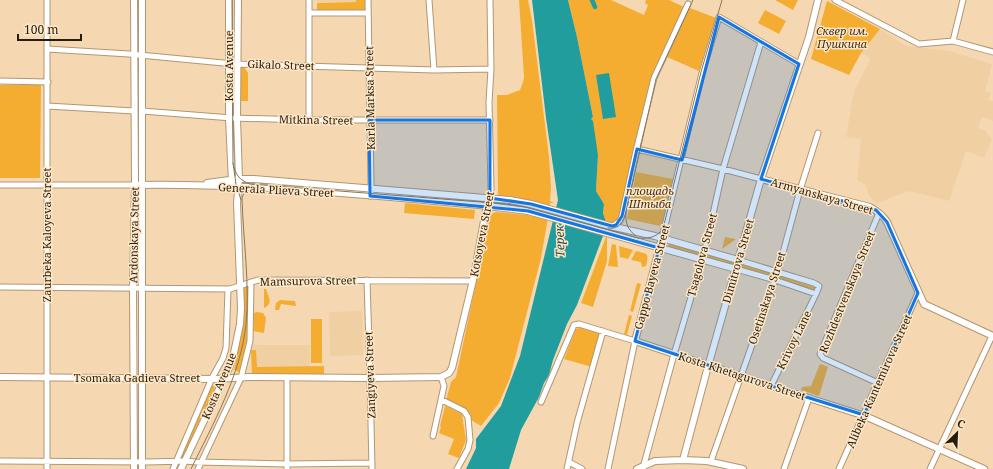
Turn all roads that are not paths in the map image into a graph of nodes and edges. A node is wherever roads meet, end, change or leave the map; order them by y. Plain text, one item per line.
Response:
1 (47, 0) edge
2 (134, 0) edge
3 (142, 0) edge
4 (229, 0) edge
5 (238, 0) edge
6 (309, 0) edge
7 (368, 0) edge
8 (429, 0) edge
9 (490, 0) edge
10 (818, 0) edge
11 (835, 0) edge
12 (963, 0) edge
13 (688, 4) dead end
14 (309, 13) junction
15 (368, 13) junction
16 (761, 42) junction
17 (953, 42) junction
18 (47, 49) junction
19 (993, 52) edge
20 (138, 55) junction
21 (229, 64) junction
22 (237, 64) junction
23 (799, 64) junction
24 (310, 66) junction
25 (369, 68) junction
26 (491, 69) junction
27 (434, 70) junction
28 (0, 81) edge
29 (48, 82) junction
30 (47, 106) junction
31 (134, 111) junction
32 (142, 111) junction
33 (229, 118) junction
34 (237, 118) junction
35 (309, 120) junction
36 (370, 120) junction
37 (490, 120) junction
38 (818, 133) dead end
39 (637, 149) junction
40 (682, 160) junction
41 (239, 168) junction
42 (723, 169) junction
43 (231, 179) junction
44 (239, 179) junction
45 (251, 179) junction
46 (761, 179) junction
47 (0, 185) edge
48 (135, 185) junction
49 (142, 185) junction
50 (193, 185) junction
51 (47, 186) junction
52 (236, 187) junction
53 (370, 189) junction
54 (800, 190) junction
55 (370, 196) junction
56 (490, 198) junction
57 (488, 206) junction
58 (879, 213) junction
59 (611, 226) junction
60 (662, 238) junction
61 (659, 248) junction
62 (705, 250) junction
63 (702, 260) junction
64 (738, 260) junction
65 (736, 269) junction
66 (778, 271) junction
67 (367, 280) junction
68 (775, 280) junction
69 (473, 281) junction
70 (251, 282) junction
71 (240, 286) junction
72 (0, 287) edge
73 (46, 287) junction
74 (133, 288) junction
75 (142, 288) junction
76 (228, 289) junction
77 (918, 292) junction
78 (816, 294) junction
79 (603, 331) junction
80 (993, 336) edge
81 (635, 341) junction
82 (674, 354) junction
83 (708, 366) junction
84 (741, 376) junction
85 (0, 377) edge
86 (48, 377) junction
87 (441, 377) junction
88 (134, 378) junction
89 (142, 378) junction
90 (212, 378) junction
91 (241, 378) junction
92 (287, 378) junction
93 (370, 378) junction
94 (224, 379) junction
95 (878, 383) junction
96 (771, 386) junction
97 (809, 398) junction
98 (442, 400) junction
99 (541, 402) dead end
100 (864, 415) junction
101 (433, 436) dead end
102 (939, 448) junction
103 (683, 460) junction
104 (0, 461) edge
105 (46, 461) junction
106 (176, 461) junction
107 (185, 461) junction
108 (711, 461) junction
109 (134, 462) junction
110 (142, 462) junction
111 (201, 462) junction
112 (569, 462) junction
113 (372, 463) junction
114 (287, 466) edge
115 (643, 467) edge
116 (46, 469) edge
117 (134, 469) edge
118 (142, 469) edge
119 (173, 469) edge
120 (182, 469) edge
121 (198, 469) edge
122 (372, 469) edge
123 (458, 469) edge
124 (567, 469) edge
125 (582, 469) edge
126 (608, 469) edge
127 (637, 469) edge
128 (743, 469) edge
129 (784, 469) edge
130 (838, 469) edge
131 (930, 469) edge
132 (984, 469) edge

1 - 18 street, Zaurbeka Kaloyeva Street
2 - 20 main road, Ardonskaya Street
3 - 20 main road, Ardonskaya Street
4 - 21 main road, Kosta Avenue
5 - 22 main road, Kosta Avenue
6 - 14 street
7 - 15 street, Karla Marksa Street
8 - 27 street
9 - 26 street, Kotsoyeva Street
10 - 23 main road, Dimitrova Street
11 - 17 street
12 - 17 street
13 - 39 street
14 - 15 street
14 - 24 street
15 - 25 street, Karla Marksa Street
16 - 23 street
16 - 40 street, Gappo Bayeva Street
16 - 42 street, Tsagolova Street
17 - 19 street
18 - 20 street, Gikalo Street
18 - 29 street, Zaurbeka Kaloyeva Street
20 - 21 street, Gikalo Street
20 - 31 main road, Ardonskaya Street
20 - 32 main road, Ardonskaya Street
21 - 22 street, Gikalo Street
21 - 33 main road, Kosta Avenue
22 - 24 street, Gikalo Street
22 - 34 main road, Kosta Avenue
23 - 46 main road, Dimitrova Street
24 - 25 street, Gikalo Street
24 - 35 street
25 - 27 street, Gikalo Street
25 - 36 street, Karla Marksa Street
26 - 27 street, Gikalo Street
26 - 37 street, Kotsoyeva Street
28 - 29 street
29 - 30 street, Zaurbeka Kaloyeva Street
30 - 31 street
30 - 51 street, Zaurbeka Kaloyeva Street
31 - 48 main road, Ardonskaya Street
32 - 33 street, Mitkina Street
32 - 49 main road, Ardonskaya Street
33 - 34 street, Mitkina Street
33 - 43 main road, Kosta Avenue
34 - 35 street, Mitkina Street
34 - 41 main road, Kosta Avenue
35 - 36 street, Mitkina Street
36 - 37 street, Mitkina Street
36 - 53 street, Karla Marksa Street
37 - 56 street, Kotsoyeva Street
38 - 54 street, Osetinskaya Street
39 - 40 street, Armyanskaya Street
39 - 59 street
40 - 42 street, Armyanskaya Street
40 - 60 street, Gappo Bayeva Street
41 - 44 main road, Kosta Avenue
41 - 45 main road
42 - 46 street, Armyanskaya Street
42 - 62 street, Tsagolova Street
43 - 44 main road, Generala Plieva Street
43 - 50 main road, Generala Plieva Street
43 - 52 main road, Kosta Avenue
44 - 45 main road, Generala Plieva Street
44 - 52 main road, Kosta Avenue
45 - 53 main road, Generala Plieva Street
46 - 54 main road, Armyanskaya Street
46 - 64 main road, Dimitrova Street
47 - 51 street, Generala Plieva Street
48 - 49 main road, Generala Plieva Street
48 - 51 street, Generala Plieva Street
48 - 74 main road, Ardonskaya Street
49 - 50 main road, Generala Plieva Street
49 - 75 main road, Ardonskaya Street
50 - 52 main road, Generala Plieva Street
51 - 73 street, Zaurbeka Kaloyeva Street
52 - 55 main road, Generala Plieva Street
52 - 71 main road, Kosta Avenue
53 - 55 street, Karla Marksa Street
53 - 56 main road, Generala Plieva Street
54 - 58 main road, Armyanskaya Street
54 - 66 street, Osetinskaya Street
55 - 57 main road, Generala Plieva Street
56 - 57 main road, Kotsoyeva Street
56 - 59 main road, Generala Plieva Street
57 - 61 main road, Generala Plieva Street
57 - 69 main road, Kotsoyeva Street
58 - 77 main road, Armyanskaya Street
58 - 95 street, Rozhdestvenskaya Street
59 - 60 main road, Generala Plieva Street
60 - 61 main road, Gappo Bayeva Street
60 - 62 main road, Generala Plieva Street
61 - 63 main road, Generala Plieva Street
61 - 81 main road, Gappo Bayeva Street
62 - 63 street, Tsagolova Street
62 - 64 main road, Generala Plieva Street
63 - 65 main road, Generala Plieva Street
63 - 82 street, Tsagolova Street
64 - 65 main road, Dimitrova Street
64 - 66 street
65 - 68 street
65 - 83 main road, Dimitrova Street
66 - 68 street, Osetinskaya Street
66 - 78 street
67 - 69 street, Mamsurova Street
67 - 70 street, Mamsurova Street
67 - 93 street, Zangiyeva Street
68 - 78 street
68 - 84 street, Osetinskaya Street
69 - 87 main road, Kotsoyeva Street
70 - 71 street, Mamsurova Street
70 - 91 street, Kosta Avenue
71 - 76 street, Mamsurova Street
71 - 94 main road, Kosta Avenue
72 - 73 street, Mamsurova Street
73 - 74 street, Mamsurova Street
73 - 86 street, Zaurbeka Kaloyeva Street
74 - 75 street, Mamsurova Street
74 - 88 main road, Ardonskaya Street
75 - 76 street, Mamsurova Street
75 - 89 main road, Ardonskaya Street
76 - 90 street
77 - 80 main road, Armyanskaya Street
77 - 95 street, Alibeka Kantemirova Street
78 - 96 street, Krivoy Lane
79 - 81 street, Kosta Khetagurova Street
79 - 99 street, Kosta Khetagurova Street
79 - 112 street
80 - 102 street
81 - 82 main road, Kosta Khetagurova Street
81 - 126 street, Gappo Bayeva Street
82 - 83 main road, Kosta Khetagurova Street
82 - 115 street, Tsagolova Street
83 - 84 main road, Kosta Khetagurova Street
83 - 103 main road, Dimitrova Street
84 - 96 main road, Kosta Khetagurova Street
84 - 108 street, Osetinskaya Street
85 - 86 main road, Tsomaka Gadieva Street
86 - 88 main road, Tsomaka Gadieva Street
86 - 105 street, Zaurbeka Kaloyeva Street
87 - 93 main road, Tsomaka Gadieva Street
87 - 98 street
88 - 89 main road, Tsomaka Gadieva Street
88 - 109 main road, Ardonskaya Street
89 - 90 main road, Tsomaka Gadieva Street
89 - 110 main road, Ardonskaya Street
90 - 94 main road, Tsomaka Gadieva Street
90 - 106 street
91 - 92 main road, Tsomaka Gadieva Street
91 - 94 main road, Tsomaka Gadieva Street
91 - 111 street, Kosta Avenue
92 - 93 main road, Tsomaka Gadieva Street
92 - 114 street
93 - 113 street, Zangiyeva Street
94 - 107 main road, Kosta Avenue
95 - 100 street, Alibeka Kantemirova Street
96 - 97 main road, Kosta Khetagurova Street
97 - 100 main road, Kosta Khetagurova Street
97 - 129 street
98 - 101 street
98 - 123 street
100 - 102 main road, Kosta Khetagurova Street
100 - 130 street, Alibeka Kantemirova Street
102 - 131 street
102 - 132 main road, Kosta Khetagurova Street
103 - 108 main road
103 - 115 main road
104 - 105 street
105 - 109 street
105 - 116 street, Zaurbeka Kaloyeva Street
106 - 107 street
106 - 110 street
106 - 119 street
107 - 111 street
107 - 120 main road, Kosta Avenue
108 - 128 main road
109 - 110 street
109 - 117 main road, Ardonskaya Street
110 - 118 main road, Ardonskaya Street
111 - 114 street
111 - 121 street, Kosta Avenue
112 - 124 street
112 - 125 street
113 - 114 street
113 - 122 street, Zangiyeva Street
115 - 127 main road

